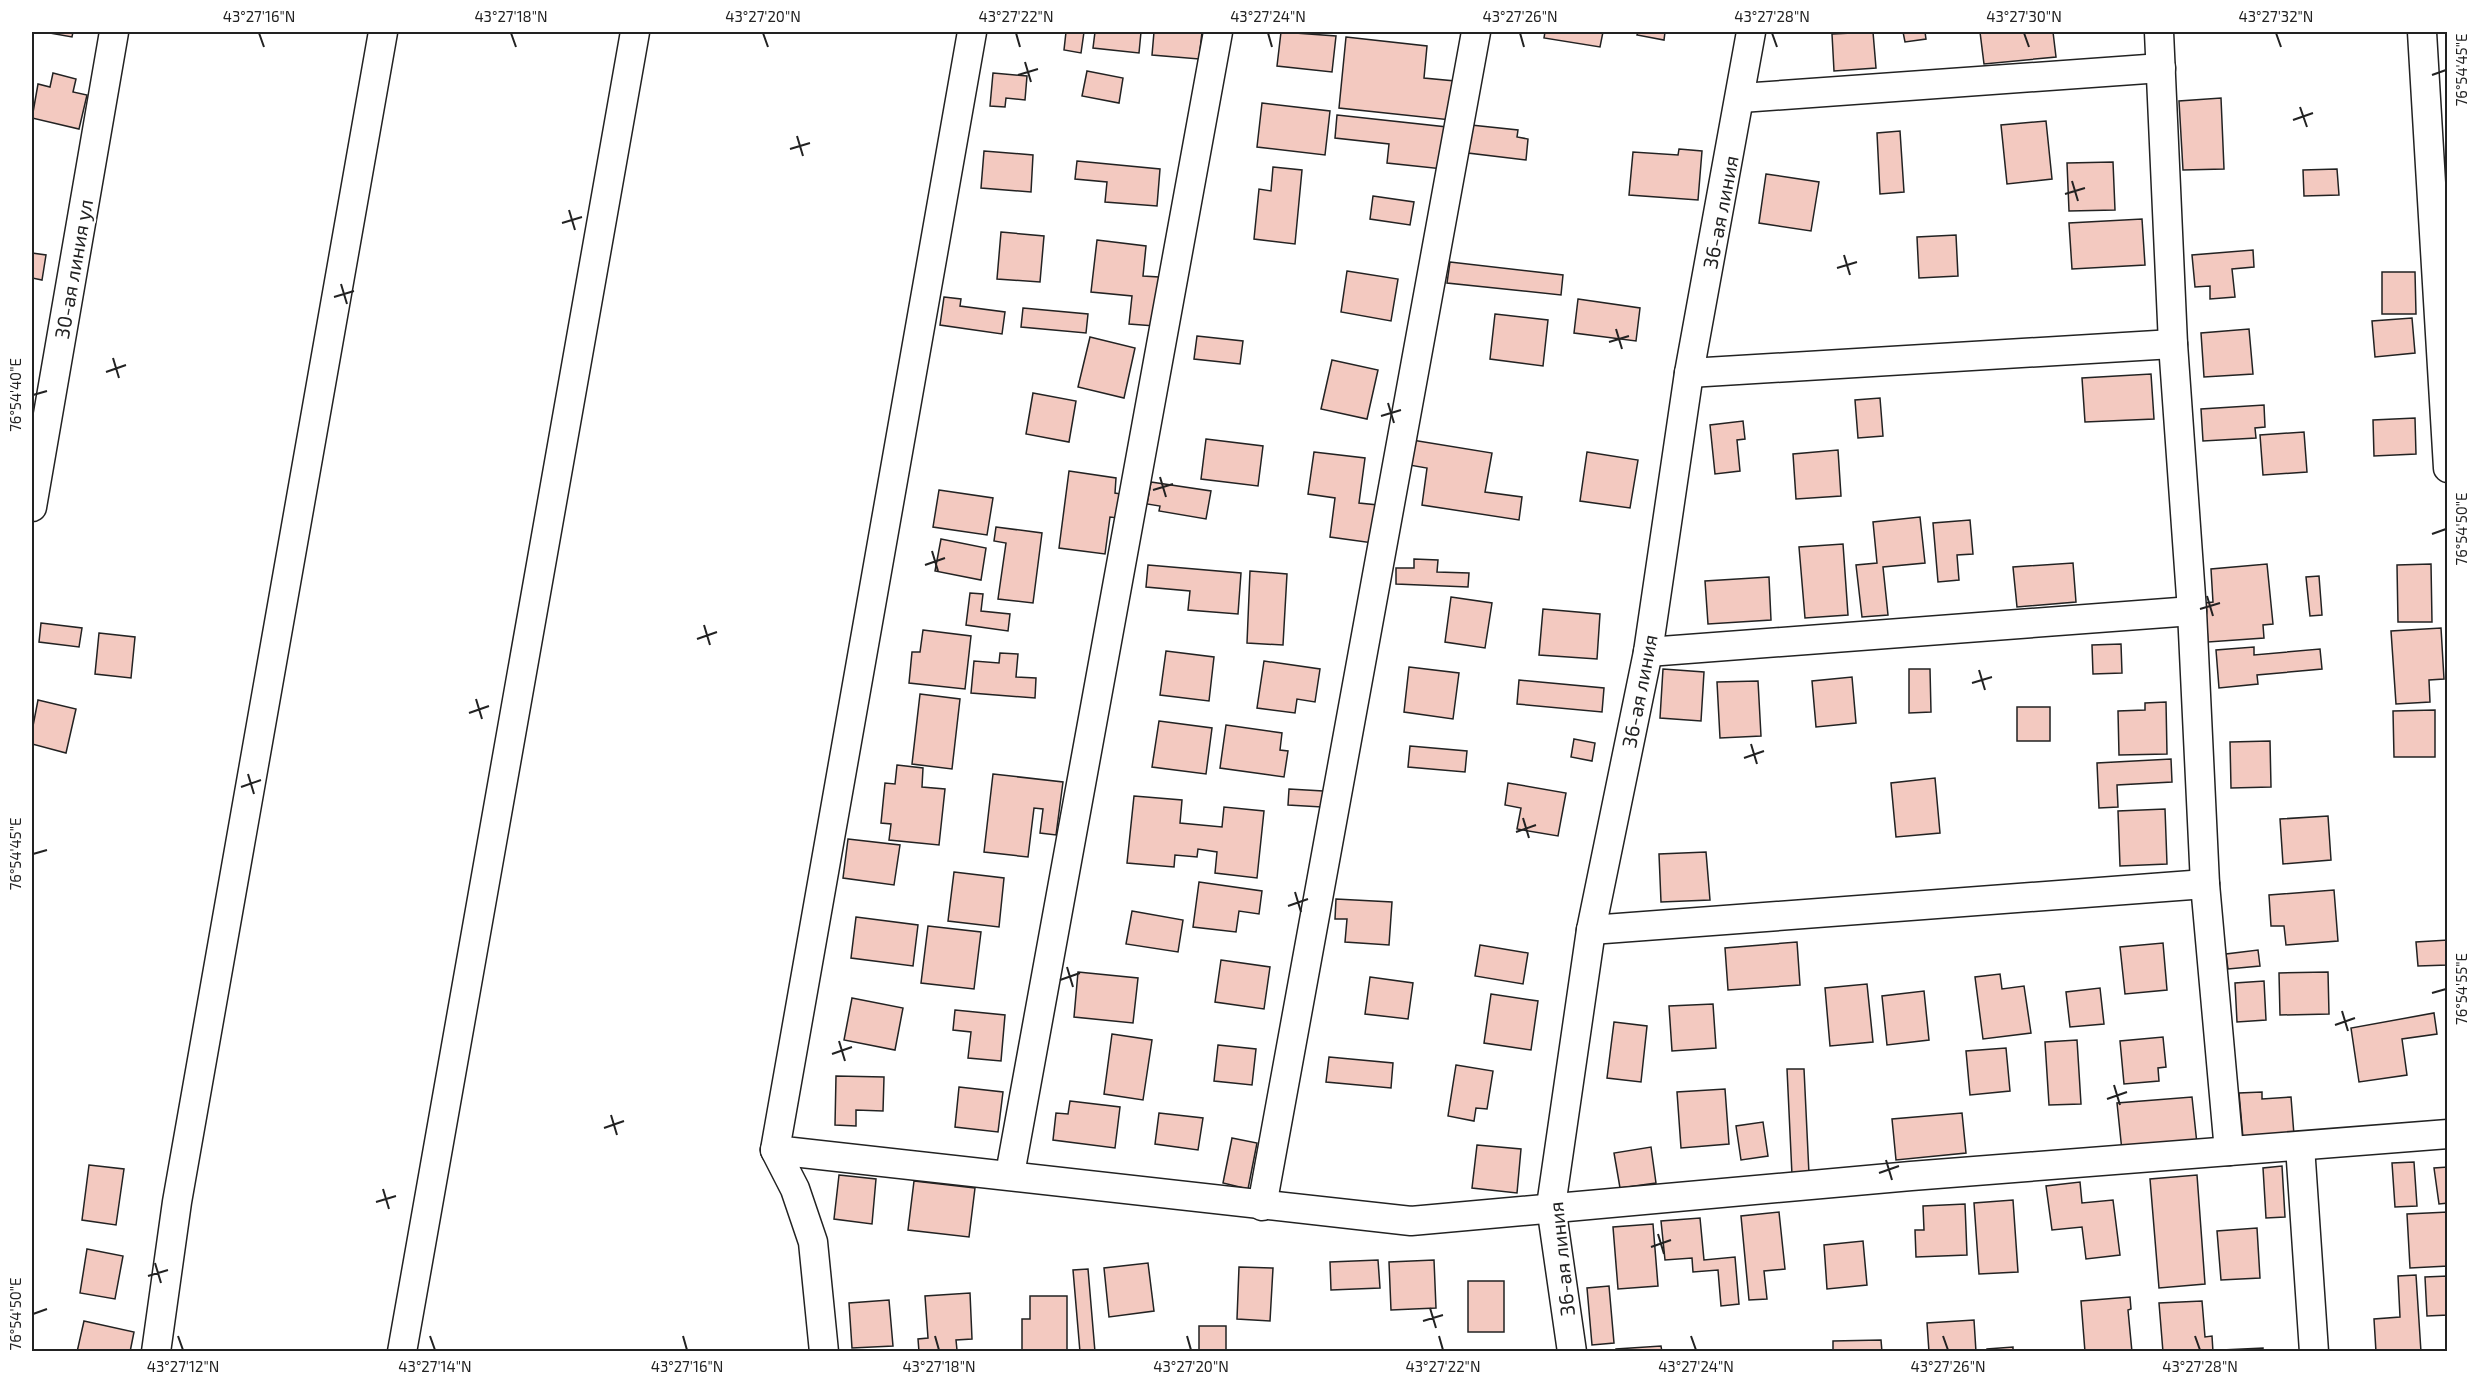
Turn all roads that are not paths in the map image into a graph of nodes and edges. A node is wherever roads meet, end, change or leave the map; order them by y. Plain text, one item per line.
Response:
1 (114, 32) edge
2 (383, 32) edge
3 (635, 32) edge
4 (972, 32) edge
5 (1218, 32) edge
6 (1476, 32) edge
7 (1751, 32) edge
8 (2159, 32) edge
9 (2422, 32) edge
10 (2162, 68) junction
11 (1741, 98) junction
12 (2173, 344) junction
13 (1689, 373) junction
14 (2448, 468) edge
15 (32, 507) edge
16 (2192, 611) junction
17 (1648, 652) junction
18 (2205, 884) junction
19 (1590, 930) junction
20 (2448, 1134) edge
21 (2300, 1146) junction
22 (775, 1150) junction
23 (2229, 1151) junction
24 (1010, 1174) junction
25 (1262, 1206) junction
26 (1551, 1206) junction
27 (156, 1352) edge
28 (402, 1352) edge
29 (824, 1352) edge
30 (1572, 1352) edge
31 (2314, 1352) edge

1 - 15 street, 30-ая линия ул
2 - 27 street
3 - 28 street
4 - 22 street
5 - 24 street
6 - 25 street
7 - 11 street, 36-ая линия
8 - 10 street
9 - 14 street
10 - 11 street
10 - 12 street
11 - 13 street, 36-ая линия
12 - 13 street
12 - 16 street
13 - 17 street, 36-ая линия
16 - 17 street
16 - 18 street
17 - 19 street, 36-ая линия
18 - 19 street
18 - 23 street
19 - 26 street, 36-ая линия
20 - 21 street
21 - 23 street
21 - 31 street
22 - 24 street
22 - 29 street
23 - 26 street
24 - 25 street
25 - 26 street
26 - 30 street, 36-ая линия

